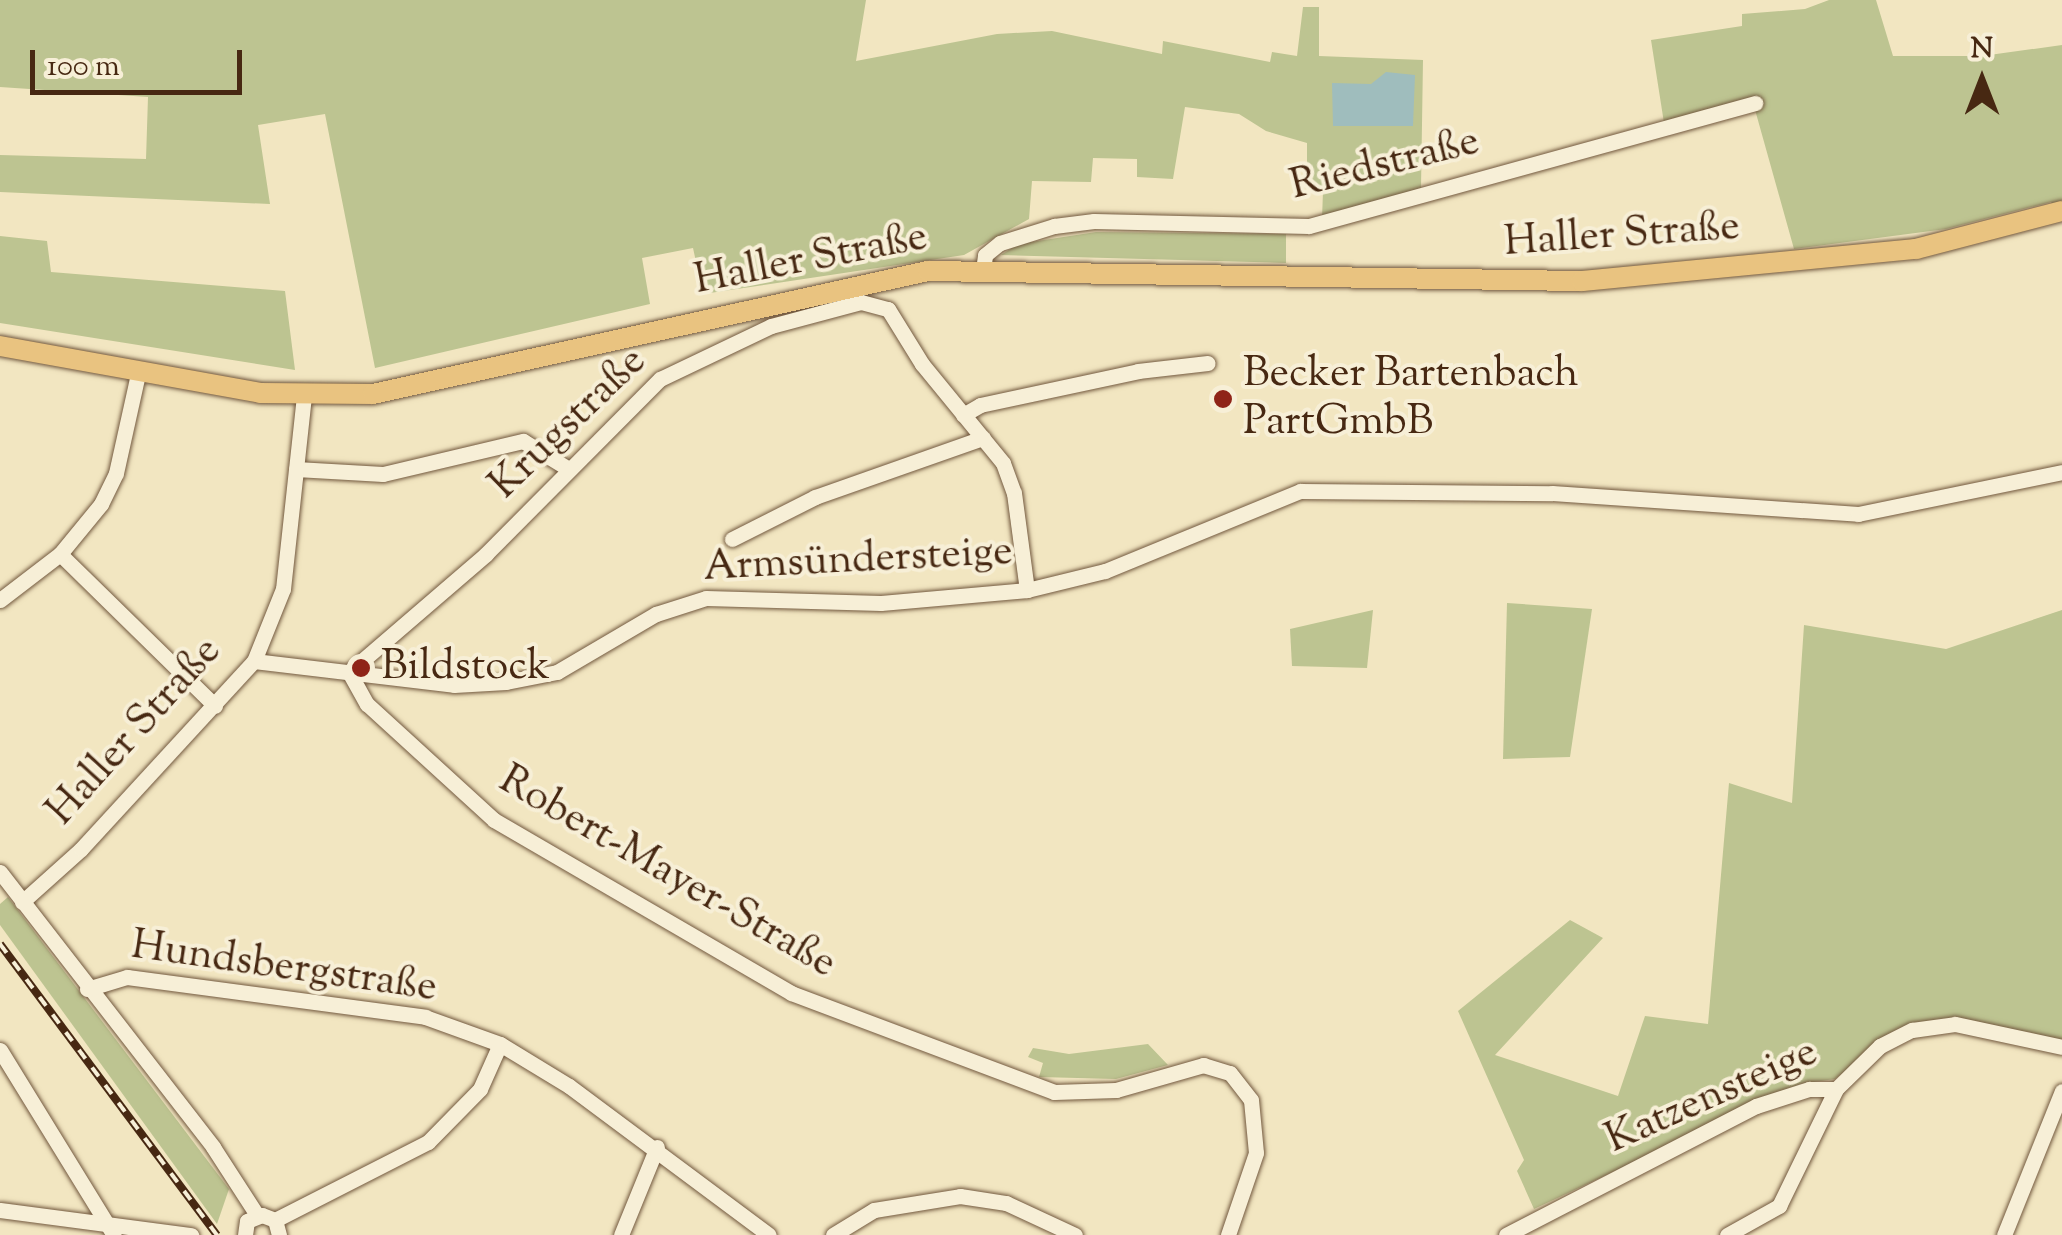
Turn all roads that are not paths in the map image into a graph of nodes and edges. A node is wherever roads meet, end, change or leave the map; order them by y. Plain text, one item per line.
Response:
1 (1755, 104) dead end
2 (2062, 211) edge
3 (984, 270) junction
4 (0, 344) edge
5 (1208, 363) dead end
6 (138, 374) junction
7 (304, 395) junction
8 (963, 415) junction
9 (982, 438) junction
10 (567, 468) junction
11 (296, 469) junction
12 (2062, 472) edge
13 (732, 540) dead end
14 (60, 554) junction
15 (1027, 590) junction
16 (2, 595) edge
17 (254, 660) junction
18 (349, 672) junction
19 (215, 706) junction
20 (0, 872) edge
21 (22, 902) junction
22 (88, 989) junction
23 (500, 1044) junction
24 (2062, 1047) edge
25 (0, 1050) edge
26 (1836, 1089) junction
27 (2062, 1091) edge
28 (657, 1147) junction
29 (0, 1210) edge
30 (257, 1215) junction
31 (277, 1228) edge
32 (111, 1230) edge
33 (191, 1235) edge
34 (245, 1235) edge
35 (621, 1235) edge
36 (769, 1235) edge
37 (832, 1235) edge
38 (1075, 1235) edge
39 (1228, 1235) edge
40 (1506, 1235) edge
41 (1727, 1235) edge
42 (2004, 1235) edge

1 - 3 street, Riedstraße
2 - 3 main road, Haller Straße
3 - 7 main road, Haller Straße
4 - 6 main road
5 - 8 street
6 - 7 main road
6 - 14 street
7 - 11 street, Haller Straße
8 - 9 street
8 - 10 street, Krugstraße
9 - 13 street
9 - 15 street
10 - 11 street
10 - 18 street, Krugstraße
11 - 17 street, Haller Straße
12 - 15 street, Armsündersteige
14 - 16 street
14 - 19 street
15 - 18 street, Armsündersteige
17 - 18 street, Armsündersteige
17 - 19 street, Haller Straße
18 - 39 street, Robert-Mayer-Straße
19 - 21 street, Haller Straße
20 - 21 street
21 - 22 street
22 - 23 street, Hundsbergstraße
22 - 30 street
23 - 28 street, Hundsbergstraße
23 - 31 street
24 - 26 street, Katzensteige
25 - 32 street
26 - 40 street, Katzensteige
26 - 41 street
27 - 42 street
28 - 35 street
28 - 36 street, Hundsbergstraße
29 - 32 street
30 - 31 street
30 - 34 street
32 - 33 street
37 - 38 street

